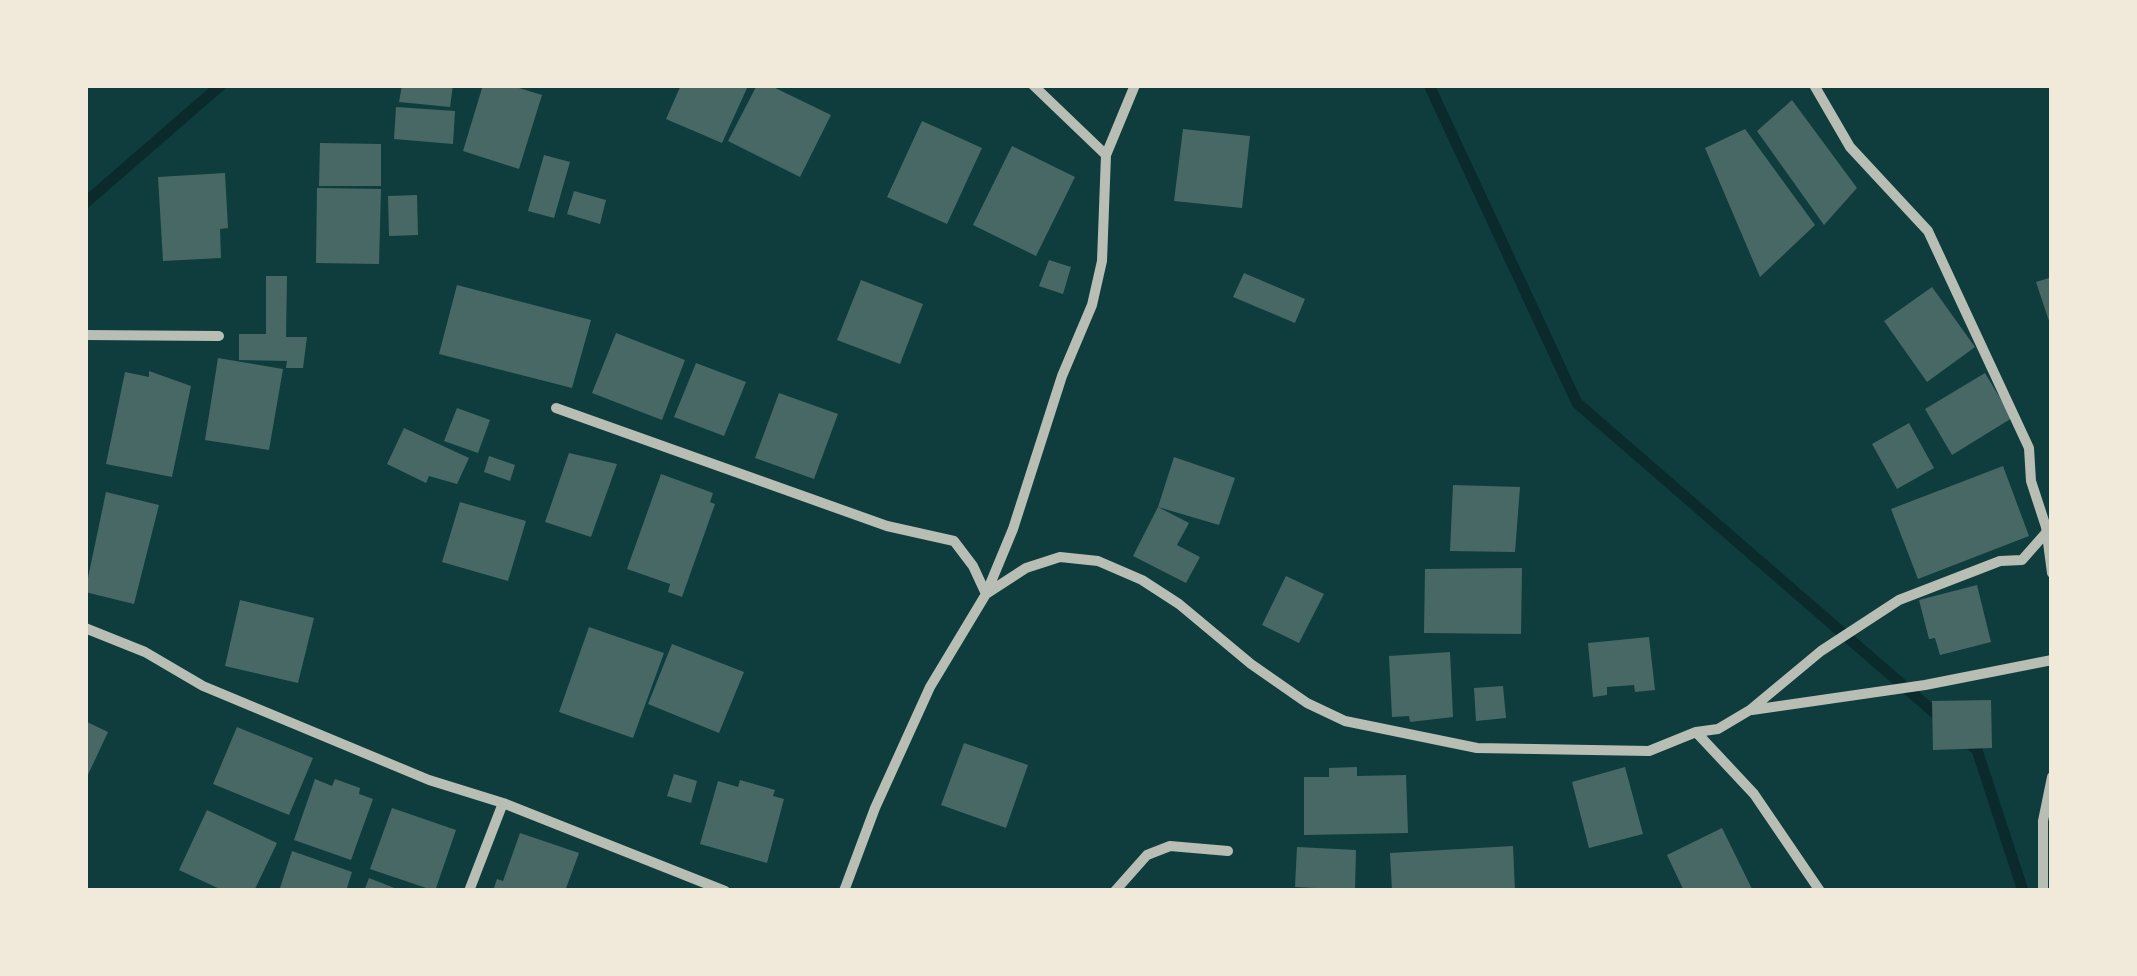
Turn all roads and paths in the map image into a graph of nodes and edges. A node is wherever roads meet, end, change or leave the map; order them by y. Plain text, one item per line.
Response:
1 (1033, 85) edge
2 (1135, 85) edge
3 (1814, 85) edge
4 (1106, 155) junction
5 (85, 336) edge
6 (219, 336) dead end
7 (556, 408) dead end
8 (2049, 526) edge
9 (2052, 572) edge
10 (986, 594) junction
11 (85, 628) edge
12 (2052, 660) edge
13 (1750, 710) junction
14 (1696, 732) junction
15 (2052, 777) edge
16 (503, 803) junction
17 (1228, 851) dead end
18 (468, 891) edge
19 (725, 891) edge
20 (844, 891) edge
21 (1115, 891) edge
22 (1820, 891) edge
23 (2043, 891) edge

1 - 4 street
2 - 4 street
3 - 8 street
4 - 10 street
5 - 6 street
7 - 10 street
8 - 9 street
8 - 13 street
10 - 14 street
10 - 20 street
11 - 16 street
12 - 13 street
13 - 14 street
14 - 22 street
15 - 23 street
16 - 18 street
16 - 19 street
17 - 21 street

